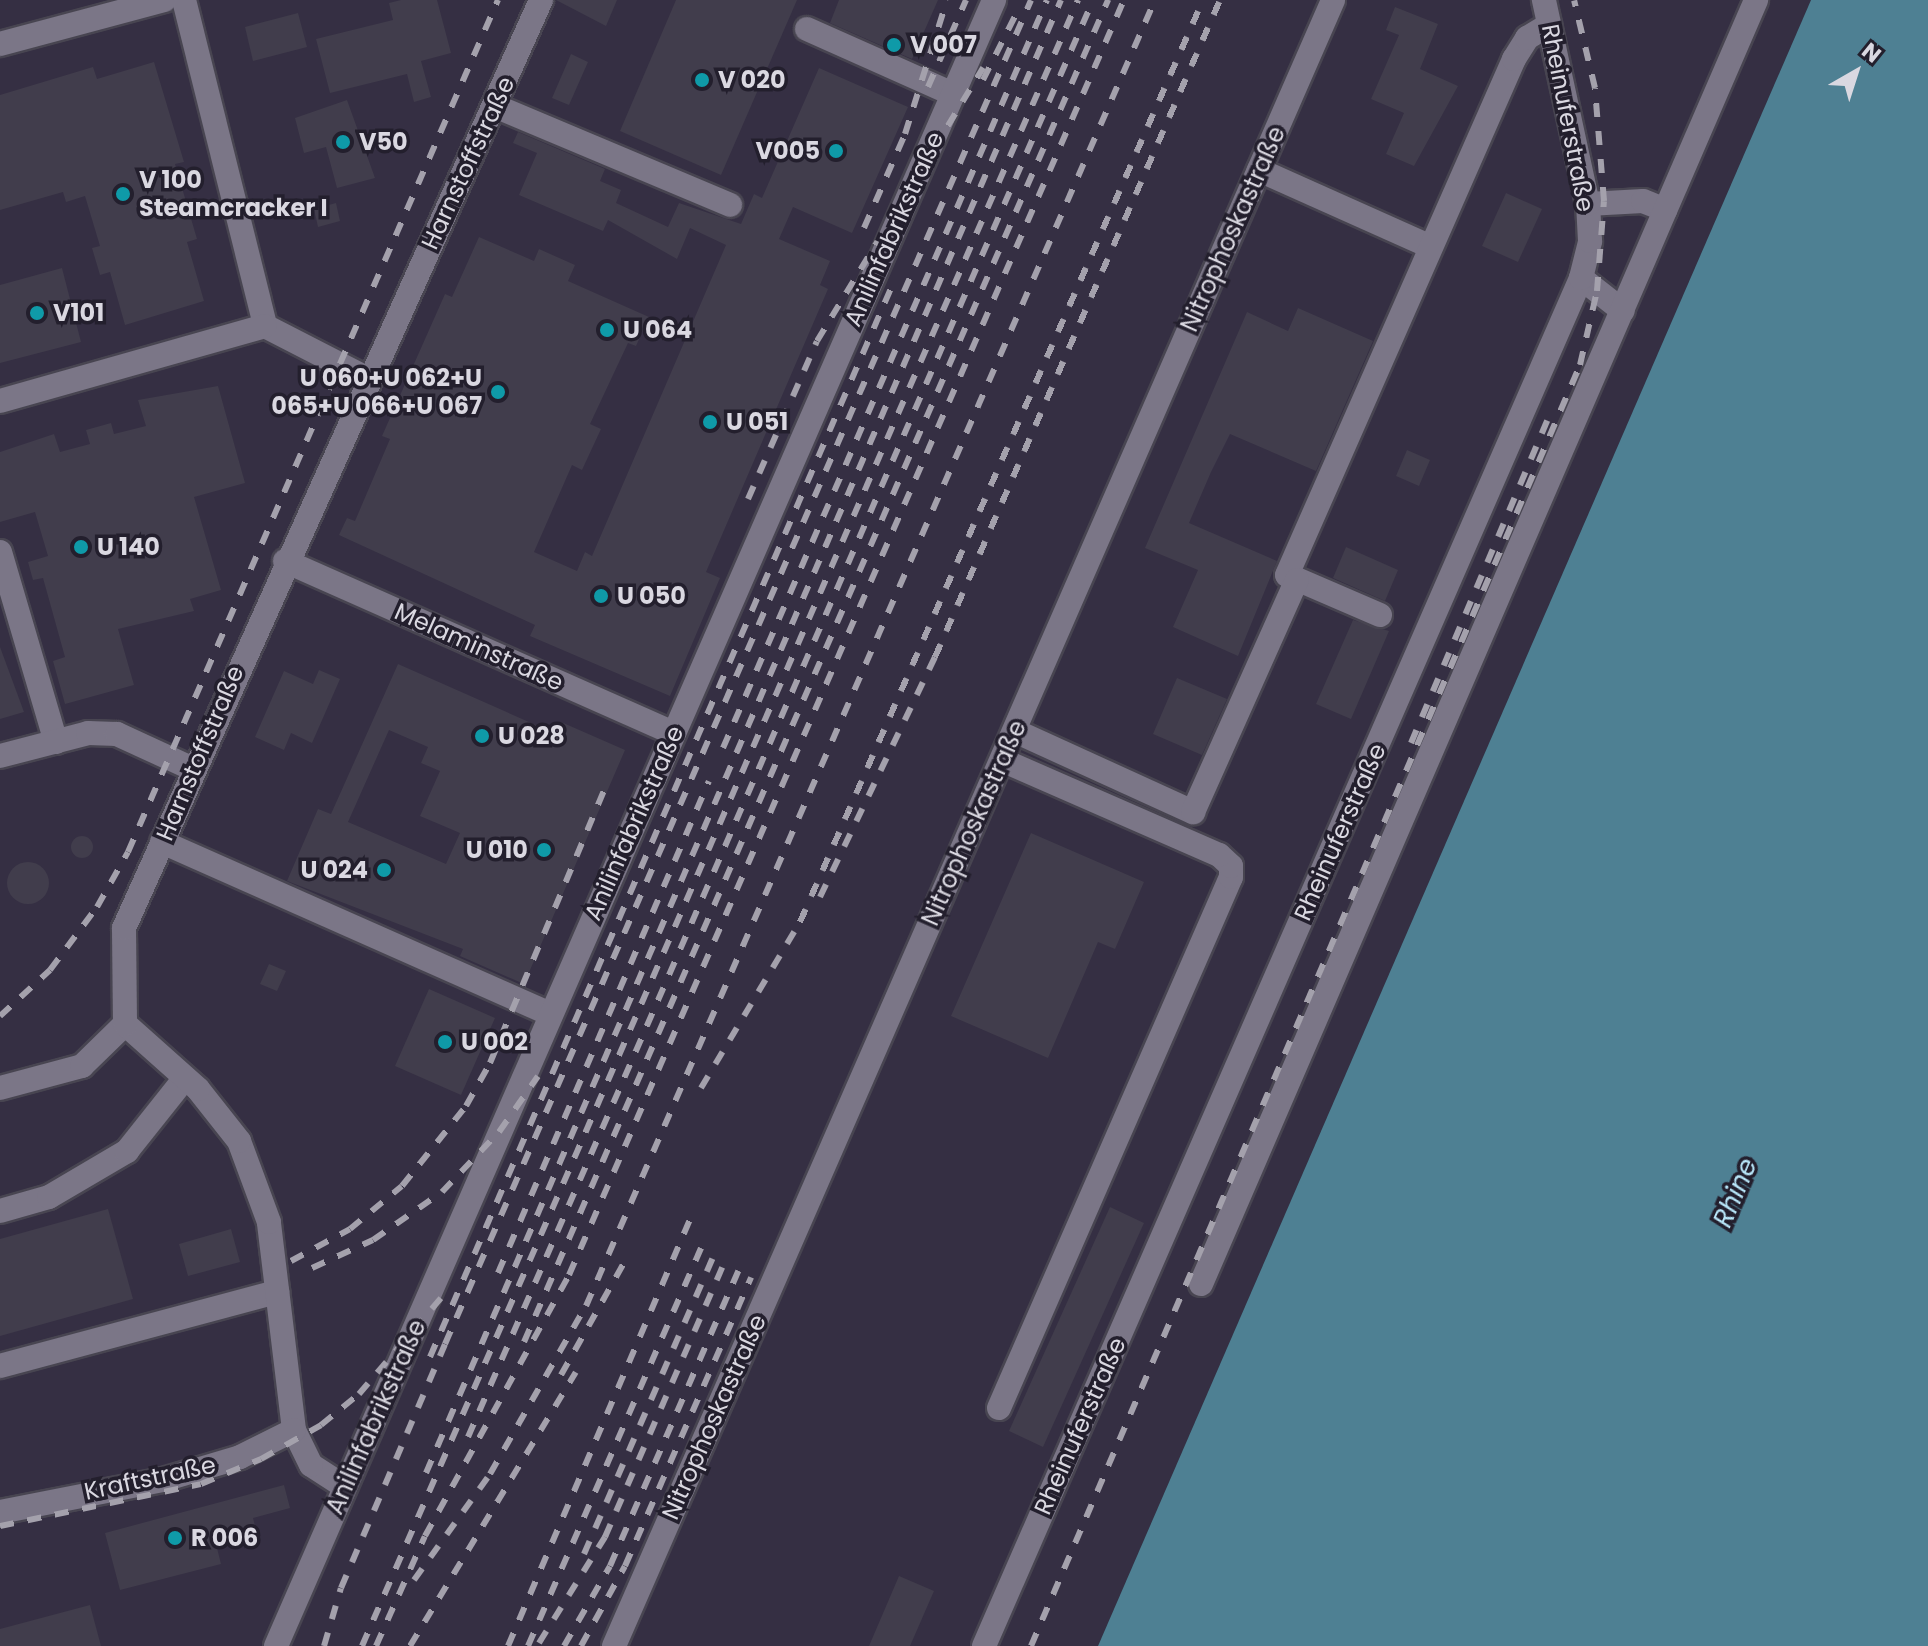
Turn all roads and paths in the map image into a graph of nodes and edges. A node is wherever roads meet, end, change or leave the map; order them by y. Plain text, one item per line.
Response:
1 (164, 0) edge
2 (184, 0) edge
3 (541, 0) edge
4 (994, 0) edge
5 (1333, 0) edge
6 (1544, 0) edge
7 (1756, 0) edge
8 (1549, 25) junction
9 (807, 29) dead end
10 (0, 44) edge
11 (953, 94) junction
12 (495, 106) junction
13 (1259, 170) junction
14 (1588, 204) junction
15 (730, 205) dead end
16 (1665, 210) junction
17 (1431, 247) junction
18 (1581, 278) junction
19 (1623, 311) junction
20 (265, 326) junction
21 (368, 379) junction
22 (0, 401) edge
23 (0, 552) edge
24 (285, 561) junction
25 (1297, 580) junction
26 (1380, 615) dead end
27 (1015, 731) junction
28 (674, 733) junction
29 (56, 742) junction
30 (0, 756) edge
31 (1002, 760) junction
32 (193, 769) junction
33 (1193, 812) junction
34 (1182, 838) junction
35 (162, 842) junction
36 (551, 1014) junction
37 (125, 1024) junction
38 (185, 1078) junction
39 (0, 1088) edge
40 (0, 1211) edge
41 (1201, 1284) dead end
42 (277, 1292) junction
43 (0, 1366) edge
44 (999, 1408) dead end
45 (294, 1430) junction
46 (345, 1487) junction
47 (0, 1512) edge
48 (276, 1646) edge
49 (614, 1646) edge
50 (984, 1646) edge

1 - 10 street
2 - 20 street
3 - 12 street, Harnstoffstraße
4 - 11 street, Anilinfabrikstraße
5 - 13 street, Nitrophoskastraße
6 - 8 street, Rheinuferstraße
7 - 16 street
8 - 14 street, Rheinuferstraße
8 - 17 street
9 - 11 street
11 - 28 street, Anilinfabrikstraße
12 - 15 street
12 - 21 street, Harnstoffstraße
13 - 17 street
13 - 27 street, Nitrophoskastraße
14 - 16 street
14 - 18 street, Rheinuferstraße
16 - 19 street
17 - 25 street
18 - 19 street
18 - 50 street, Rheinuferstraße
19 - 41 street
20 - 21 street
20 - 22 street
21 - 24 street, Harnstoffstraße
23 - 29 street
24 - 28 street, Melaminstraße
24 - 32 street, Harnstoffstraße
25 - 26 street
25 - 33 street
27 - 31 street, Nitrophoskastraße
27 - 33 street
28 - 36 street, Anilinfabrikstraße
29 - 30 street
29 - 32 street
31 - 34 street
31 - 49 street, Nitrophoskastraße
32 - 35 street, Harnstoffstraße
33 - 34 street
34 - 44 street
35 - 36 street
35 - 37 street, Harnstoffstraße
36 - 46 street, Anilinfabrikstraße
37 - 38 street
37 - 39 street
38 - 40 street
38 - 42 street
42 - 43 street
42 - 45 street
45 - 46 street
45 - 47 street, Kraftstraße
46 - 48 street, Anilinfabrikstraße

